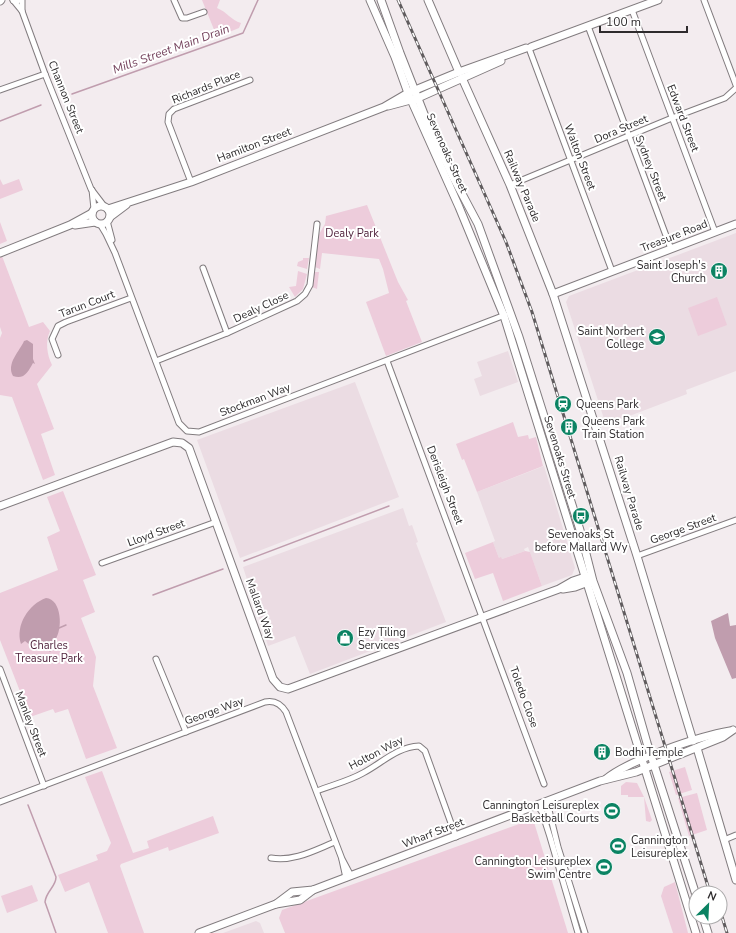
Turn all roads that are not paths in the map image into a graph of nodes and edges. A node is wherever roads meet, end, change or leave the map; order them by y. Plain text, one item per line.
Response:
1 (13, 0) edge
2 (17, 0) edge
3 (22, 0) edge
4 (174, 0) edge
5 (370, 0) edge
6 (381, 0) edge
7 (428, 0) edge
8 (658, 0) edge
9 (704, 0) edge
10 (632, 10) junction
11 (22, 11) junction
12 (204, 12) dead end
13 (588, 26) junction
14 (528, 49) junction
15 (45, 74) junction
16 (461, 75) junction
17 (250, 80) dead end
18 (736, 86) edge
19 (0, 90) edge
20 (413, 96) junction
21 (672, 118) junction
22 (629, 137) junction
23 (571, 161) junction
24 (191, 182) junction
25 (510, 185) junction
26 (91, 189) junction
27 (132, 201) junction
28 (106, 207) junction
29 (93, 211) junction
30 (108, 219) junction
31 (97, 222) junction
32 (318, 224) dead end
33 (736, 224) edge
34 (70, 225) junction
35 (715, 232) junction
36 (671, 249) junction
37 (0, 253) edge
38 (115, 253) junction
39 (203, 268) dead end
40 (612, 271) junction
41 (553, 294) junction
42 (131, 298) junction
43 (507, 315) junction
44 (227, 333) junction
45 (58, 355) dead end
46 (156, 361) junction
47 (387, 361) junction
48 (0, 506) edge
49 (736, 520) edge
50 (216, 522) junction
51 (637, 556) junction
52 (102, 563) dead end
53 (589, 579) junction
54 (483, 617) junction
55 (156, 658) dead end
56 (0, 669) edge
57 (734, 729) edge
58 (186, 732) junction
59 (693, 741) junction
60 (697, 748) junction
61 (652, 756) junction
62 (642, 761) junction
63 (655, 764) junction
64 (644, 769) junction
65 (606, 779) junction
66 (544, 784) dead end
67 (44, 786) junction
68 (316, 790) junction
69 (0, 802) edge
70 (541, 805) junction
71 (736, 836) edge
72 (456, 837) junction
73 (724, 840) junction
74 (335, 842) junction
75 (271, 858) dead end
76 (349, 877) junction
77 (736, 880) edge
78 (693, 885) edge
79 (199, 933) edge
80 (578, 933) edge
81 (585, 933) edge
82 (696, 933) edge

1 - 2 main road
1 - 11 street, Channon Street
3 - 11 street, Channon Street
4 - 12 street
5 - 20 main road, Sevenoaks Street
6 - 20 main road, Sevenoaks Street
7 - 16 main road, Railway Parade
8 - 10 main road, Hamilton Street
9 - 18 street
10 - 13 main road, Hamilton Street
10 - 21 street, Edward Street
11 - 15 street, Channon Street
13 - 14 main road, Hamilton Street
13 - 22 street, Sydney Street
14 - 16 main road, Hamilton Street
14 - 23 street, Walton Street
15 - 19 street
15 - 26 street, Channon Street
16 - 20 main road, Hamilton Street
16 - 25 main road, Railway Parade
17 - 24 street, Richards Place
18 - 21 street, Dora Street
20 - 24 main road, Hamilton Street
20 - 43 main road, Sevenoaks Street
20 - 43 main road, Sevenoaks Street
21 - 22 street, Dora Street
21 - 35 street, Edward Street
22 - 23 street, Dora Street
22 - 36 street, Sydney Street
23 - 25 street, Dora Street
23 - 40 street, Walton Street
24 - 27 main road, Hamilton Street
25 - 41 main road, Railway Parade
26 - 28 street, Channon Street
26 - 29 street, Channon Street
27 - 28 main road, Hamilton Street
27 - 30 main road, Hamilton Street
28 - 29 main road, Hamilton Street
28 - 30 main road
29 - 31 main road
29 - 34 main road
30 - 31 main road, Hamilton Street
30 - 38 street, Stockman Way
31 - 34 main road
31 - 38 street, Stockman Way
32 - 44 street, Dealy Close
33 - 35 main road, Treasure Road
34 - 37 main road
35 - 36 main road, Treasure Road
36 - 40 main road, Treasure Road
38 - 42 street, Stockman Way
39 - 44 street
40 - 41 main road, Treasure Road
41 - 51 main road, Railway Parade
42 - 45 street, Tarun Court
42 - 46 street, Stockman Way
43 - 47 street, Stockman Way
43 - 53 main road, Sevenoaks Street
44 - 46 street, Dealy Close
46 - 47 street, Stockman Way
47 - 54 street, Derisleigh Street
48 - 50 main road, Mallard Way
49 - 51 street, George Street
50 - 52 street, Lloyd Street
50 - 54 main road, Mallard Way
51 - 59 main road, Railway Parade
53 - 54 main road, Mallard Way
53 - 61 main road, Sevenoaks Street
53 - 62 main road, Sevenoaks Street
54 - 66 street, Toledo Close
55 - 58 street
56 - 67 street, Manley Street
57 - 59 main road, Wharf Street
57 - 60 main road, Wharf Street
58 - 67 street, George Way
58 - 68 street, George Way
59 - 61 main road, Wharf Street
60 - 63 main road, Wharf Street
60 - 73 main road
61 - 62 main road, Wharf Street
61 - 63 main road, Sevenoaks Street
62 - 64 main road, Sevenoaks Street
62 - 65 main road, Wharf Street
63 - 64 main road, Wharf Street
63 - 78 main road, Sevenoaks Street
64 - 65 main road, Wharf Street
64 - 82 main road, Sevenoaks Street
65 - 70 main road, Wharf Street
67 - 69 street, George Way
68 - 72 street, Holton Way
68 - 74 street, George Way
70 - 72 main road, Wharf Street
70 - 80 street
70 - 81 street
71 - 73 street
72 - 76 main road, Wharf Street
73 - 77 main road
74 - 75 street
74 - 76 street, George Way
76 - 79 main road, Wharf Street

